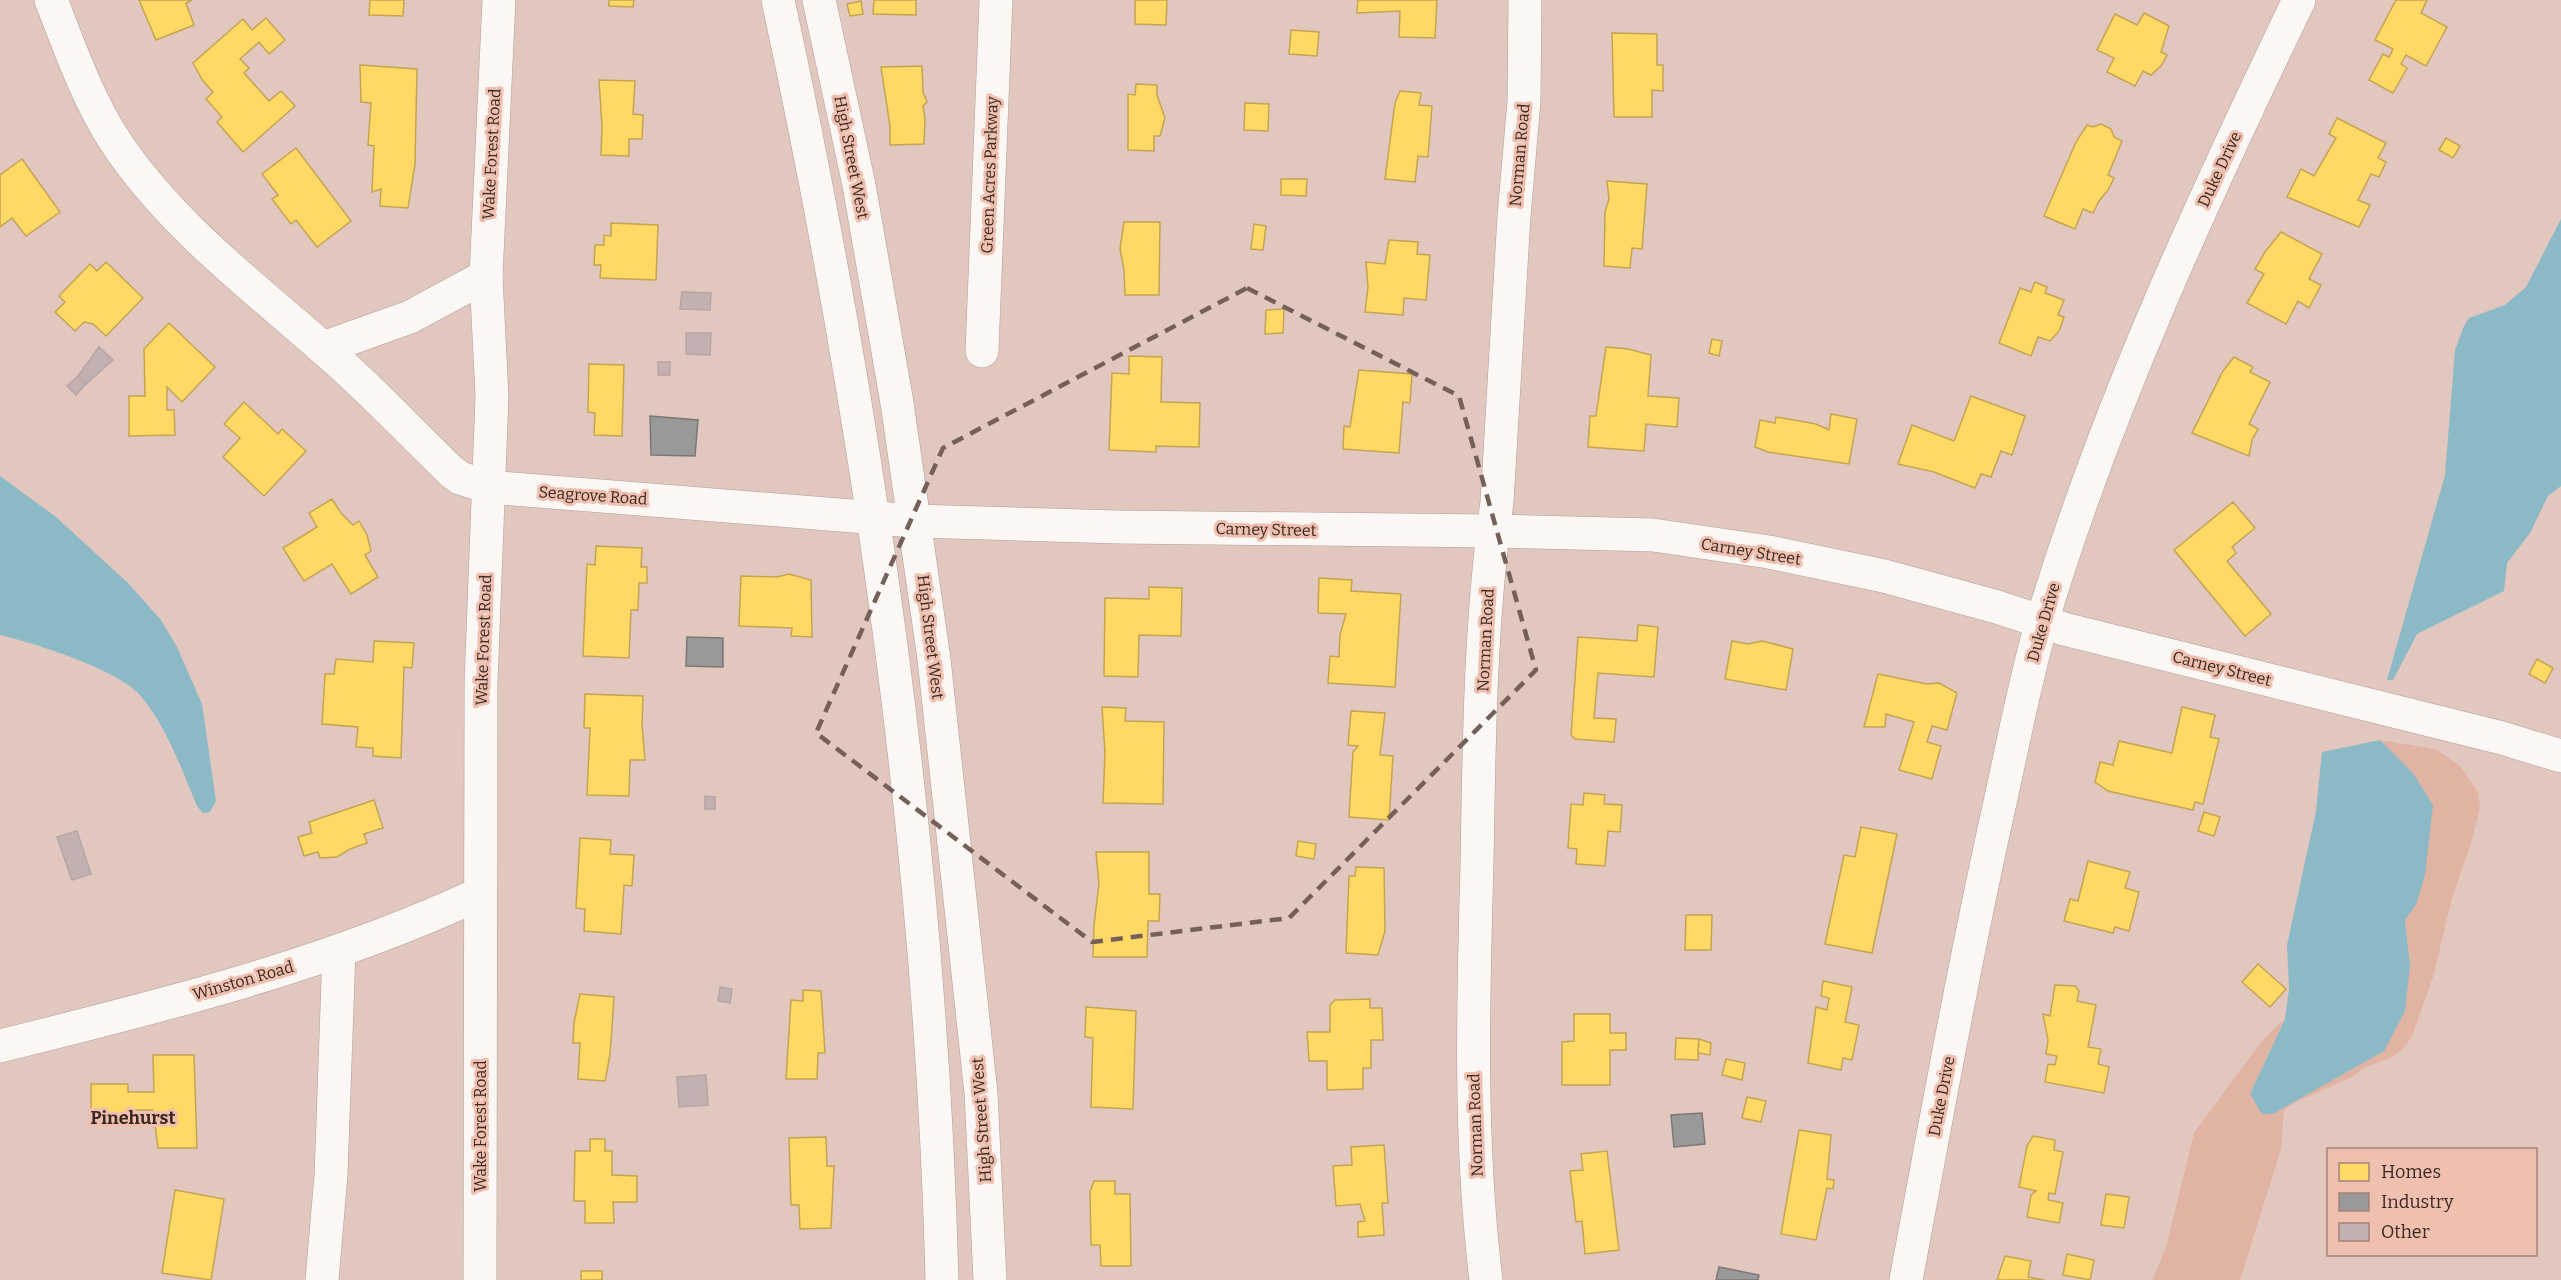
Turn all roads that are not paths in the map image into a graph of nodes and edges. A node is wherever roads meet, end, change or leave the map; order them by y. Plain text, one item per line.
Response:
1 (51, 0) edge
2 (499, 0) edge
3 (778, 0) edge
4 (819, 0) edge
5 (996, 0) edge
6 (1525, 0) edge
7 (2299, 0) edge
8 (486, 276) junction
9 (323, 348) junction
10 (982, 351) dead end
11 (488, 487) junction
12 (873, 518) junction
13 (915, 521) junction
14 (1493, 531) junction
15 (2042, 621) junction
16 (2561, 756) edge
17 (479, 894) junction
18 (339, 951) junction
19 (0, 1046) edge
20 (322, 1280) edge
21 (480, 1280) edge
22 (942, 1280) edge
23 (990, 1280) edge
24 (1486, 1280) edge
25 (1906, 1280) edge

1 - 9 street, Seagrove Road
2 - 8 street, Wake Forest Road
3 - 12 street
4 - 13 street, High Street West
5 - 10 street, Green Acres Parkway
6 - 14 street, Norman Road
7 - 15 street, Duke Drive
8 - 9 street
8 - 11 street, Wake Forest Road
9 - 11 street, Seagrove Road
11 - 12 street, Seagrove Road
11 - 17 street, Wake Forest Road
12 - 13 street, Seagrove Road
12 - 22 street
13 - 14 street, Carney Street
13 - 23 street, High Street West
14 - 15 street, Carney Street
14 - 24 street, Norman Road
15 - 16 street, Carney Street
15 - 25 street, Duke Drive
17 - 18 street, Winston Road
17 - 21 street, Wake Forest Road
18 - 19 street, Winston Road
18 - 20 street

